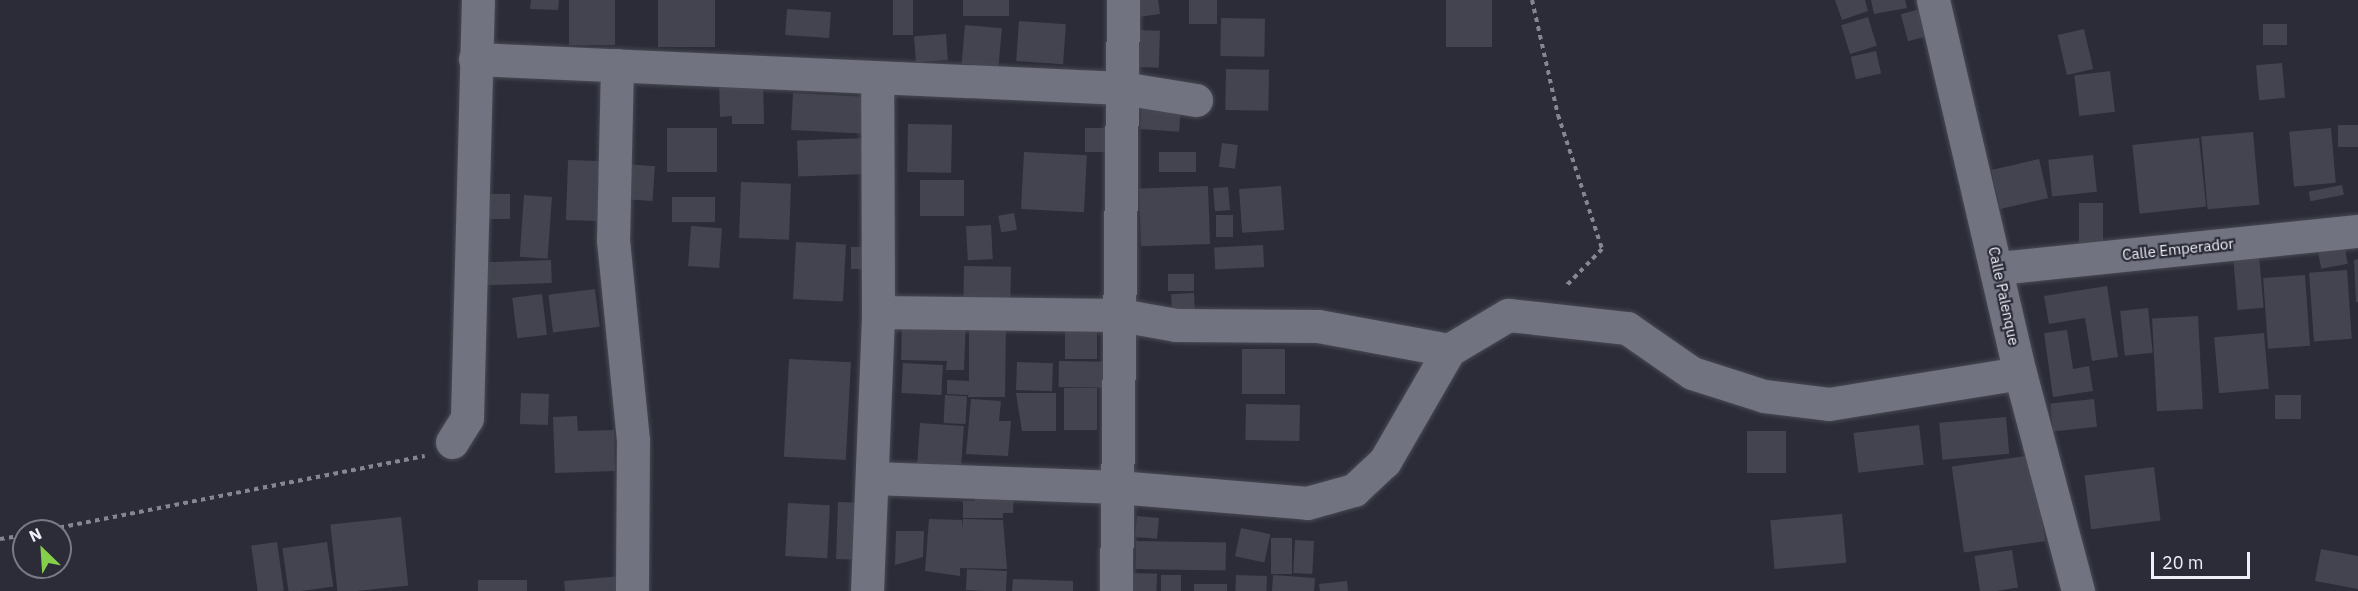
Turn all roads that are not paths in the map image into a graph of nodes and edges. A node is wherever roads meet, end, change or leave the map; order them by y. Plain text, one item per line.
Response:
1 (478, 0) edge
2 (1123, 0) edge
3 (1941, 1) edge
4 (474, 59) junction
5 (617, 65) junction
6 (877, 79) junction
7 (1122, 88) junction
8 (1196, 100) dead end
9 (2358, 231) edge
10 (1999, 268) junction
11 (878, 312) junction
12 (1120, 315) junction
13 (1449, 350) junction
14 (2020, 373) junction
15 (452, 442) road end
16 (873, 478) junction
17 (1118, 487) junction
18 (632, 591) edge
19 (867, 591) edge
20 (1116, 591) edge
21 (2078, 591) edge

1 - 4 street
2 - 7 street
3 - 10 street, Calle Palenque
4 - 5 street
4 - 15 street
5 - 6 street
5 - 18 street
6 - 7 street
6 - 11 street
7 - 8 street
7 - 12 street
9 - 10 street, Calle Emperador
10 - 14 street, Calle Palenque
11 - 12 street
11 - 16 street
12 - 13 street
12 - 17 street
13 - 14 street
13 - 17 street
14 - 21 street, Calle Palenque
16 - 17 street
16 - 19 street
17 - 20 street

